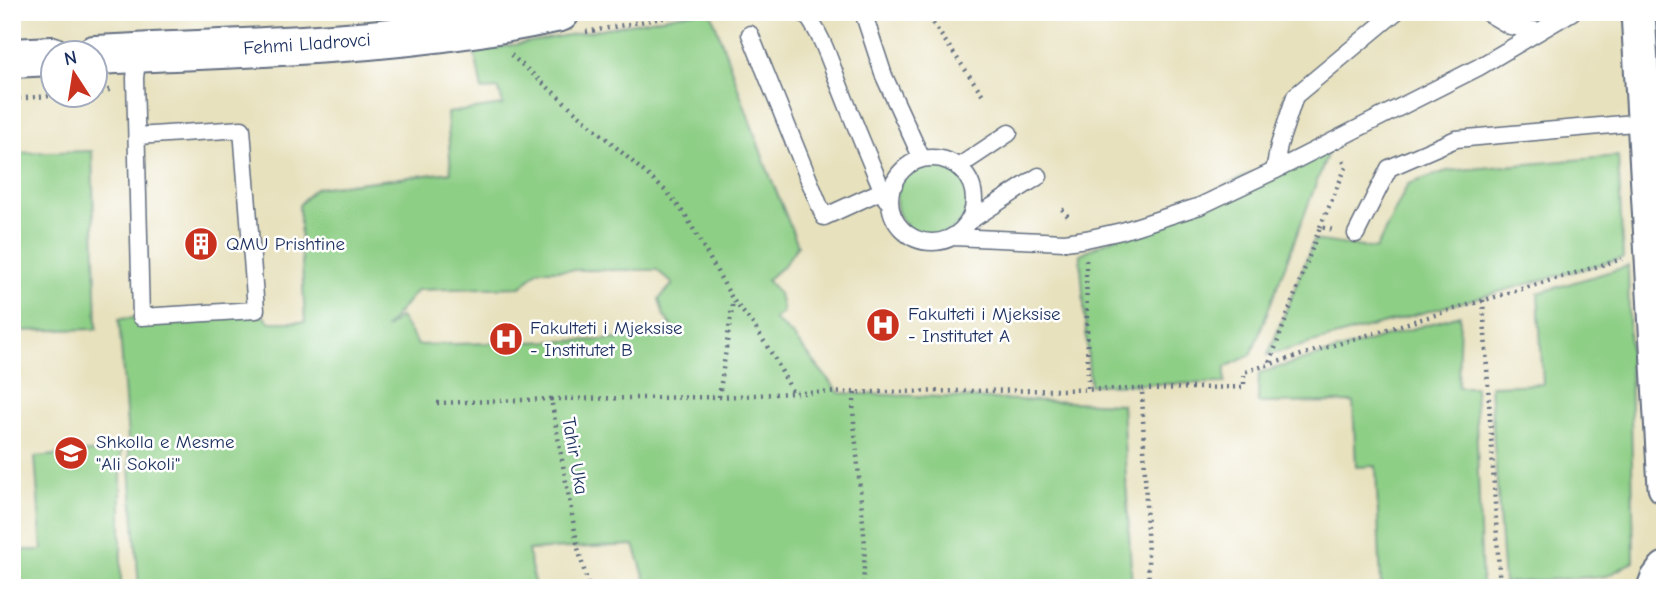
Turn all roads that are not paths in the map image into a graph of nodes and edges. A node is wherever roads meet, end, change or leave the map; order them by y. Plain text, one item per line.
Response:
1 (561, 12) edge
2 (804, 12) edge
3 (863, 12) edge
4 (1396, 12) edge
5 (1486, 12) edge
6 (1572, 12) edge
7 (1639, 12) edge
8 (1539, 31) junction
9 (750, 34) dead end
10 (138, 52) junction
11 (108, 54) edge
12 (38, 57) edge
13 (12, 58) edge
14 (1645, 122) junction
15 (1009, 133) dead end
16 (136, 136) junction
17 (922, 159) junction
18 (958, 167) junction
19 (1274, 171) junction
20 (1039, 176) dead end
21 (888, 187) junction
22 (1658, 209) edge
23 (968, 222) junction
24 (1356, 234) road end
25 (953, 237) junction
26 (1665, 487) edge
27 (1665, 569) edge
28 (1654, 588) edge

1 - 10 main road, Fehmi Lladrovci
2 - 21 lane
3 - 17 lane
4 - 19 lane
5 - 8 lane
6 - 8 lane
7 - 14 street
8 - 19 lane
9 - 21 lane
10 - 11 main road, Fehmi Lladrovci
10 - 16 lane
12 - 13 main road
14 - 22 street
14 - 24 lane
15 - 18 lane
16 - 16 lane
17 - 18 lane
17 - 21 lane
18 - 23 lane
19 - 25 lane
20 - 23 lane
21 - 25 lane
22 - 26 street
23 - 25 lane
27 - 28 street

